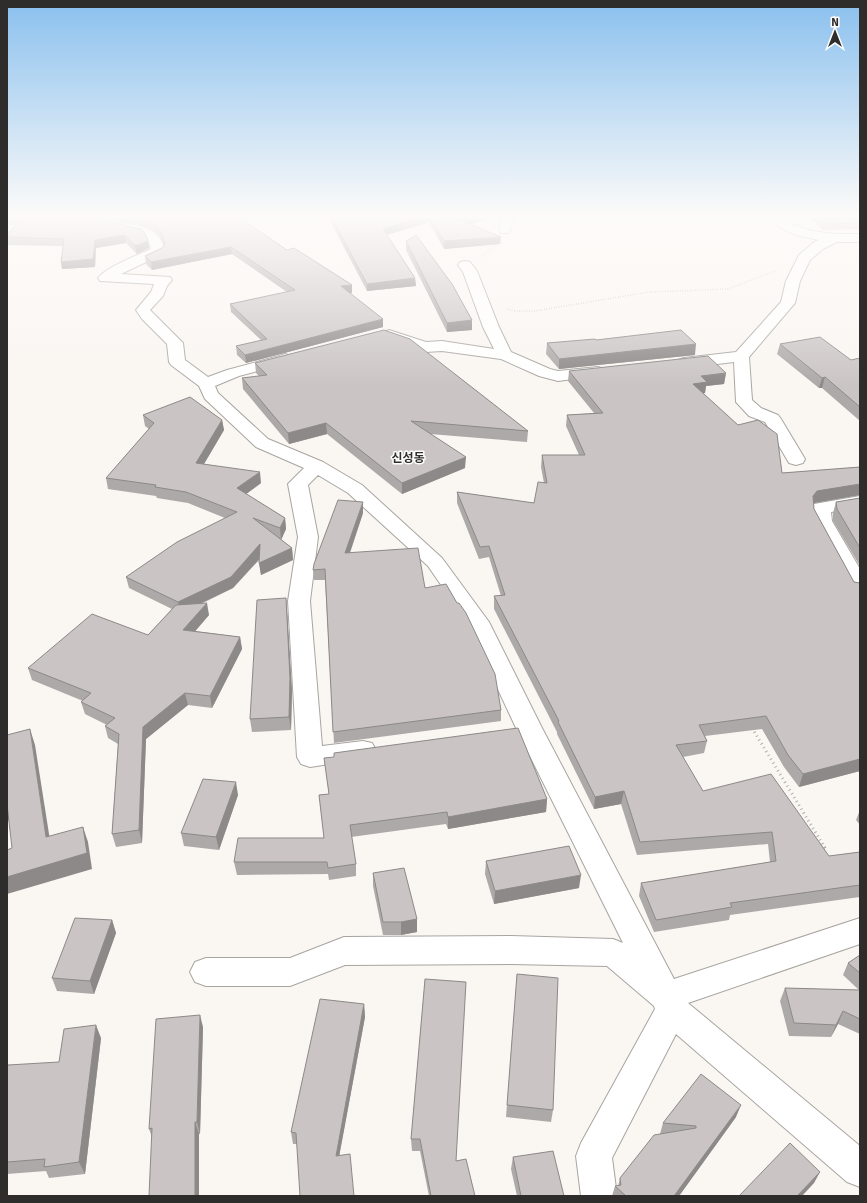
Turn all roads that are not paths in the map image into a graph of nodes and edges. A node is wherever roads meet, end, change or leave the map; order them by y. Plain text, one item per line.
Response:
1 (111, 274) edge
2 (471, 274) edge
3 (796, 274) edge
4 (372, 336) edge
5 (302, 354) edge
6 (505, 355) junction
7 (741, 356) junction
8 (668, 365) edge
9 (613, 371) edge
10 (206, 384) junction
11 (796, 459) dead end
12 (316, 466) junction
13 (860, 502) edge
14 (860, 588) edge
15 (380, 747) edge
16 (860, 931) edge
17 (206, 972) dead end
18 (669, 1003) junction
19 (860, 1169) edge
20 (599, 1196) edge

1 - 10 street
2 - 6 street
3 - 7 street
4 - 6 street
5 - 10 street
6 - 9 street
7 - 8 street
7 - 11 street
10 - 12 street
12 - 15 street
12 - 18 street
13 - 14 street
16 - 18 street
17 - 18 street
18 - 19 street
18 - 20 street

